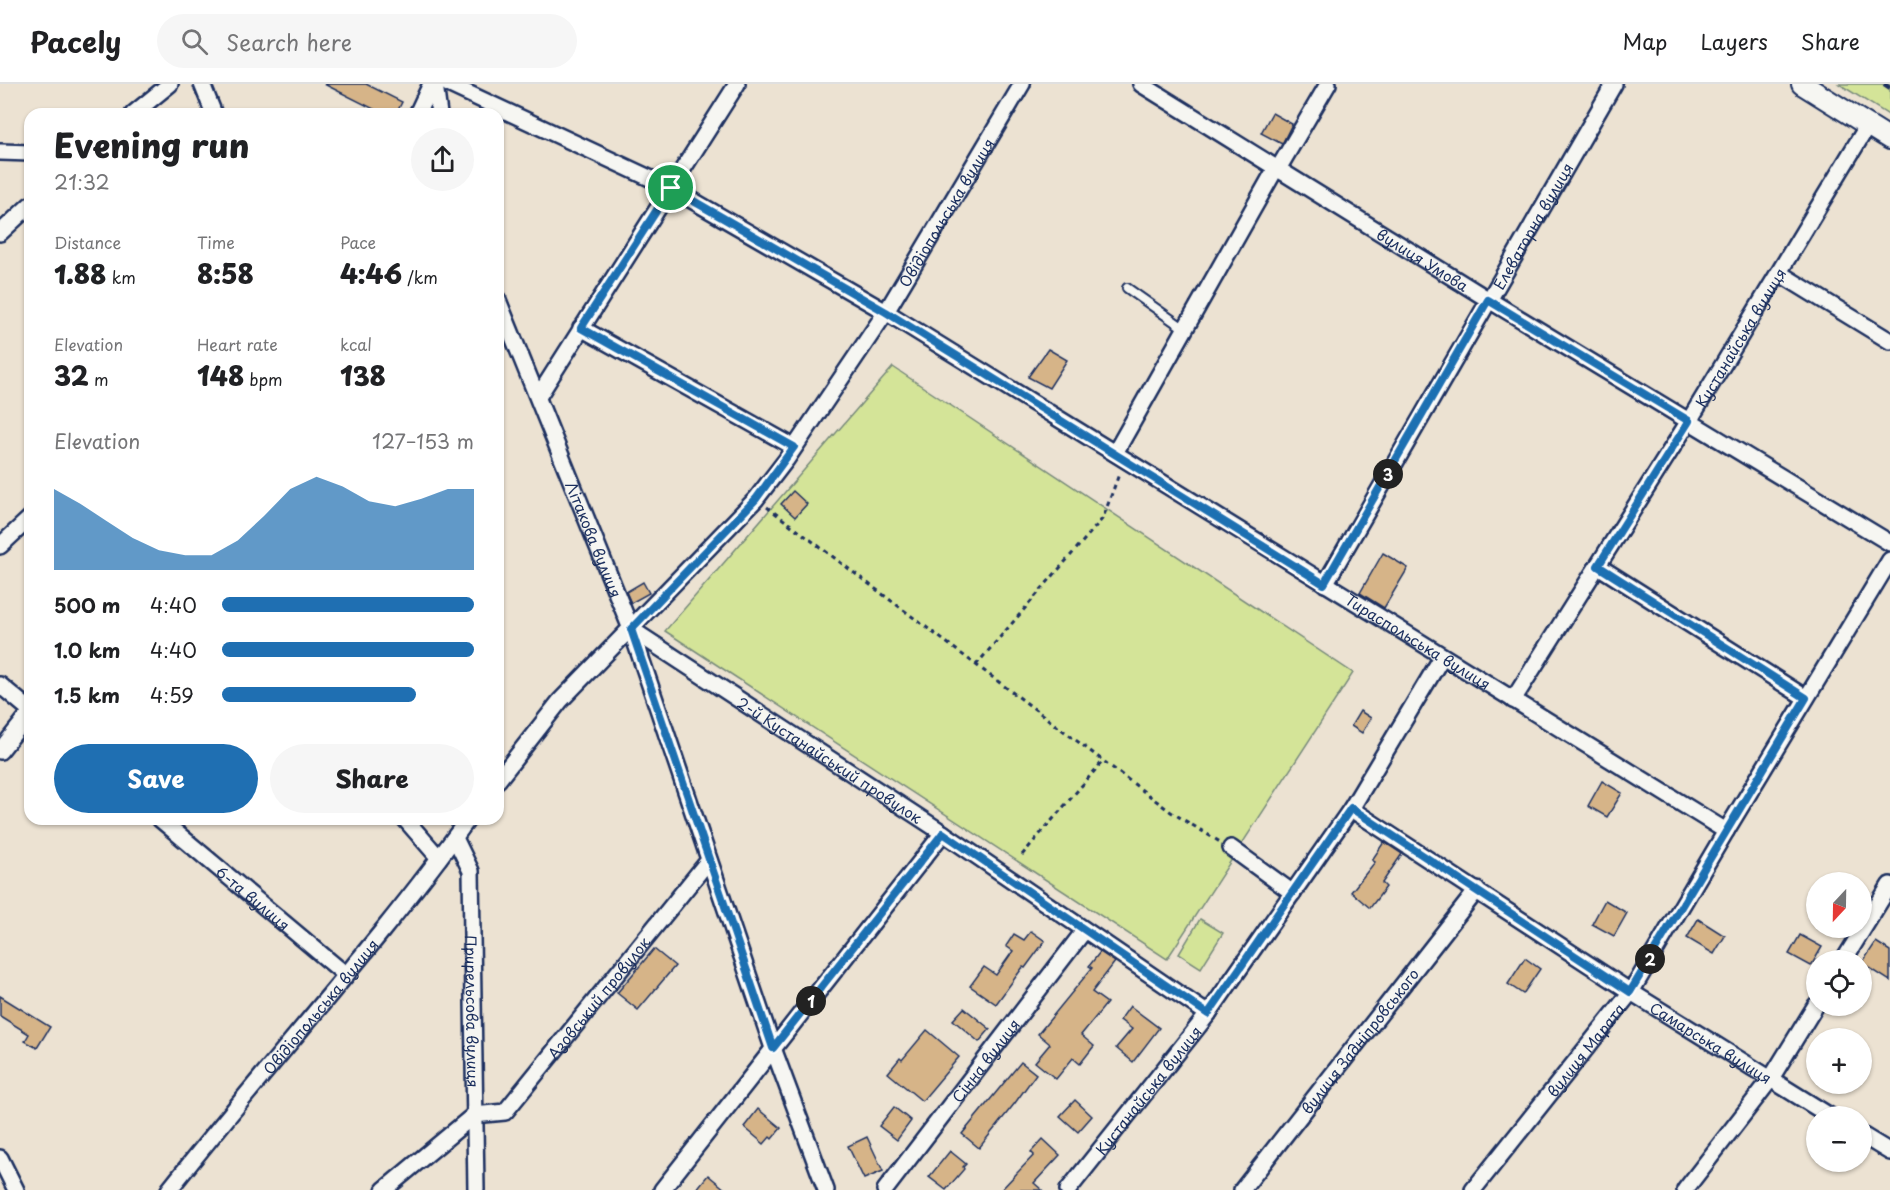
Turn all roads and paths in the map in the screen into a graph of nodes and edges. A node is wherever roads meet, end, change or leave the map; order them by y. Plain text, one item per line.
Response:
1 (170, 84) edge
2 (202, 84) edge
3 (433, 84) edge
4 (448, 84) edge
5 (736, 84) edge
6 (1022, 84) edge
7 (1141, 84) edge
8 (1328, 84) edge
9 (1614, 84) edge
10 (1802, 84) edge
11 (140, 108) edge
12 (212, 108) edge
13 (420, 108) edge
14 (438, 108) edge
15 (499, 108) edge
16 (504, 110) edge
17 (1868, 125) junction
18 (1890, 139) edge
19 (0, 152) edge
20 (24, 153) edge
21 (1277, 169) junction
22 (671, 188) junction
23 (24, 211) edge
24 (0, 233) edge
25 (1779, 273) junction
26 (1127, 288) dead end
27 (1488, 300) junction
28 (886, 312) junction
29 (504, 315) edge
30 (581, 328) junction
31 (1185, 329) junction
32 (1890, 341) edge
33 (538, 397) junction
34 (1689, 421) junction
35 (794, 447) junction
36 (1120, 456) junction
37 (756, 499) junction
38 (24, 524) edge
39 (1890, 543) edge
40 (0, 546) edge
41 (1890, 560) edge
42 (1598, 566) junction
43 (1324, 584) junction
44 (631, 629) junction
45 (1442, 657) junction
46 (976, 665) junction
47 (0, 685) edge
48 (1806, 698) junction
49 (1513, 700) junction
50 (24, 707) edge
51 (24, 720) edge
52 (0, 751) edge
53 (1103, 761) junction
54 (504, 772) edge
55 (1351, 808) junction
56 (167, 825) edge
57 (410, 825) edge
58 (464, 825) edge
59 (1726, 831) junction
60 (943, 833) junction
61 (455, 838) junction
62 (1231, 848) joint
63 (1022, 855) dead end
64 (439, 858) junction
65 (709, 860) junction
66 (1890, 885) edge
67 (1477, 890) junction
68 (1293, 893) junction
69 (1084, 931) junction
70 (1850, 950) edge
71 (346, 975) junction
72 (1630, 992) junction
73 (1208, 1014) junction
74 (1809, 1016) edge
75 (773, 1048) junction
76 (1770, 1080) junction
77 (1813, 1106) edge
78 (474, 1115) junction
79 (1872, 1141) edge
80 (1890, 1152) edge
81 (0, 1158) edge
82 (16, 1190) edge
83 (169, 1190) edge
84 (384, 1190) edge
85 (476, 1190) edge
86 (662, 1190) edge
87 (826, 1190) edge
88 (885, 1190) edge
89 (1068, 1190) edge
90 (1242, 1190) edge
91 (1473, 1190) edge
92 (1684, 1190) edge

1 - 11 street
2 - 12 street
3 - 13 street
3 - 14 street
4 - 15 street, Тираспольська вулиця
5 - 22 street
6 - 28 street, Овідіопольська вулиця
7 - 21 street, вулиця Умова
8 - 21 street
9 - 27 street, Елеваторна вулиця
10 - 17 street
16 - 22 street, Тираспольська вулиця
17 - 18 street
17 - 25 street, Кустанайська вулиця
19 - 20 street
21 - 27 street, вулиця Умова
21 - 31 street
22 - 28 street, Тираспольська вулиця
22 - 30 street
23 - 24 street
25 - 32 street
25 - 34 street, Кустанайська вулиця
26 - 31 lane
27 - 34 street, вулиця Умова
27 - 43 street, Елеваторна вулиця
28 - 35 street, Овідіопольська вулиця
28 - 36 street, Тираспольська вулиця
29 - 33 street, Літакова вулиця
30 - 33 street
30 - 35 street
31 - 36 street
33 - 44 street, Літакова вулиця
34 - 39 street, вулиця Умова
34 - 42 street, Кустанайська вулиця
35 - 37 street, Овідіопольська вулиця
36 - 43 street, Тираспольська вулиця
36 - 46 path
37 - 44 street, Овідіопольська вулиця
37 - 46 path
38 - 40 street
41 - 48 street, вулиця Марата
42 - 48 street
42 - 49 street, Кустанайська вулиця
43 - 45 street, Тираспольська вулиця
44 - 54 street, Овідіопольська вулиця
44 - 60 street, 2-й Кустанайський провулок
44 - 65 street, Літакова вулиця
45 - 49 street, Тираспольська вулиця
45 - 55 street, Кустанайська вулиця
46 - 53 path
47 - 50 street
48 - 59 street, вулиця Марата
49 - 59 street, Тираспольська вулиця
51 - 52 street
53 - 62 path
53 - 63 path
55 - 67 street, Самарська вулиця
55 - 68 street, Кустанайська вулиця
56 - 71 street, 6-та вулиця
57 - 64 street
58 - 61 street, Овідіопольська вулиця
59 - 72 street, вулиця Марата
60 - 69 street, 2-й Кустанайський провулок
60 - 75 street
61 - 64 street, Овідіопольська вулиця
61 - 78 street, Прирельсова вулиця
62 - 68 street
64 - 71 street, Овідіопольська вулиця
65 - 75 street, Літакова вулиця
65 - 78 street, Азовський провулок
66 - 70 street
67 - 72 street, Самарська вулиця
67 - 90 street, вулиця Задніпровського
68 - 73 street, Кустанайська вулиця
69 - 73 street, 2-й Кустанайський провулок
69 - 88 street, Сінна вулиця
71 - 83 street, Овідіопольська вулиця
72 - 76 street, Самарська вулиця
72 - 91 street, вулиця Марата
73 - 89 street, Кустанайська вулиця
74 - 76 street
75 - 86 street
75 - 87 street, Літакова вулиця
76 - 77 street, Самарська вулиця
76 - 92 street
78 - 84 street
78 - 85 street, Прирельсова вулиця
79 - 80 street
81 - 82 street

